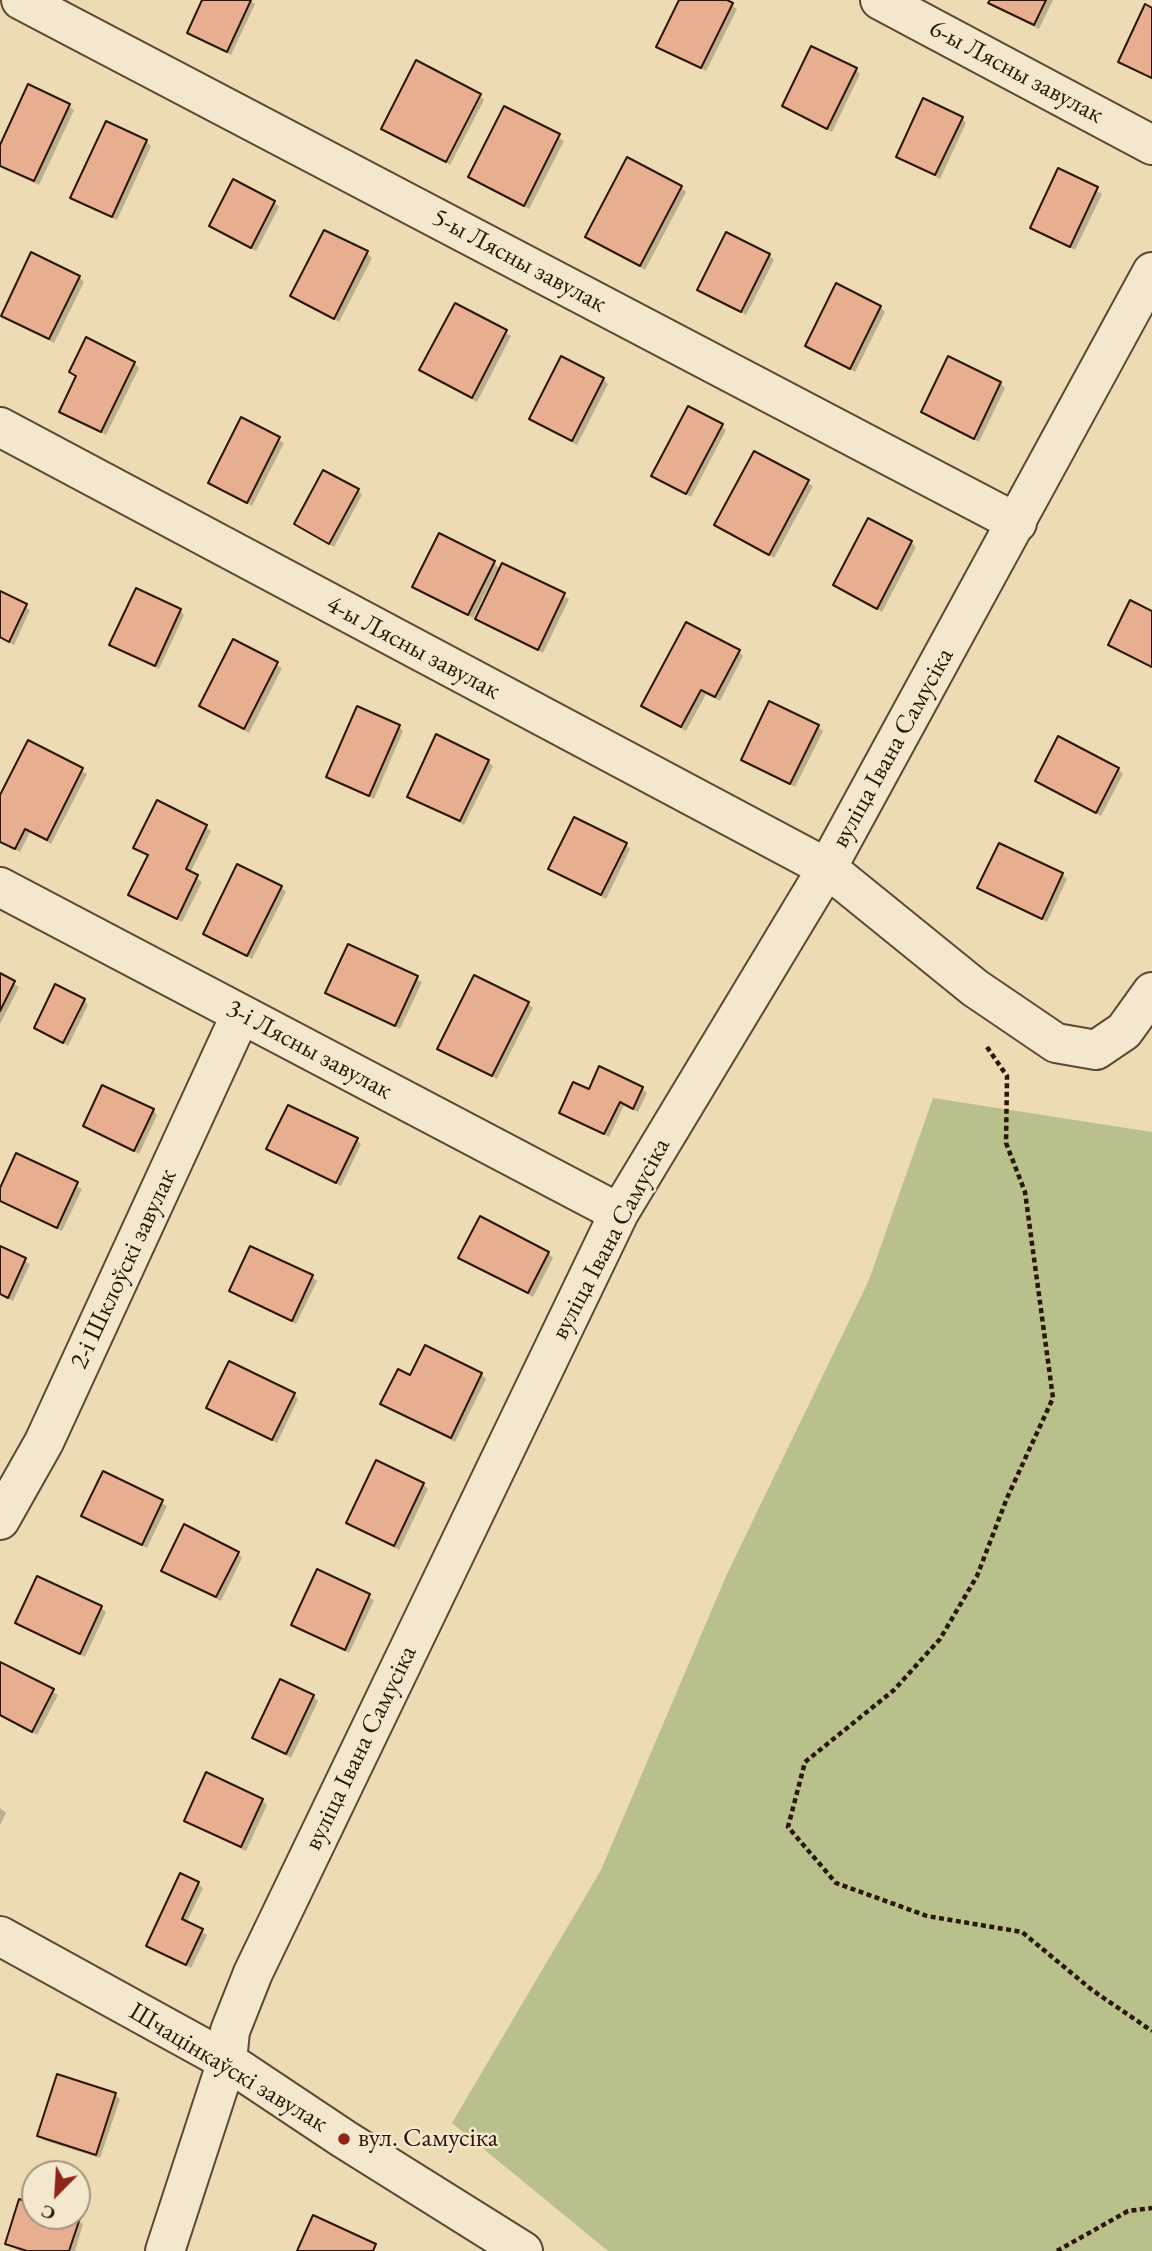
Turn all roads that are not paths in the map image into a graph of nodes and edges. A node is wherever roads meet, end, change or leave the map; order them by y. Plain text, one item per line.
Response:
1 (21, 0) edge
2 (880, 0) edge
3 (1152, 145) edge
4 (1152, 272) edge
5 (0, 427) edge
6 (1017, 523) junction
7 (827, 868) junction
8 (0, 887) edge
9 (1152, 992) edge
10 (240, 1014) junction
11 (619, 1213) junction
12 (0, 1520) edge
13 (0, 1936) edge
14 (227, 2061) junction
15 (165, 2251) edge
16 (523, 2251) edge

1 - 6 street, 5-ы Лясны завулак
2 - 3 street, 6-ы Лясны завулак
4 - 6 street, вуліца Івана Самусіка
5 - 7 street, 4-ы Лясны завулак
6 - 7 street, вуліца Івана Самусіка
7 - 9 street, 4-ы Лясны завулак
7 - 11 street, вуліца Івана Самусіка
8 - 10 street, 3-і Лясны завулак
10 - 11 street, 3-і Лясны завулак
10 - 12 street, 2-і Шклоўскі завулак
11 - 14 street, вуліца Івана Самусіка
13 - 14 street, Шчацінкаўскі завулак
14 - 15 street, вуліца Івана Самусіка
14 - 16 street, Шчацінкаўскі завулак

